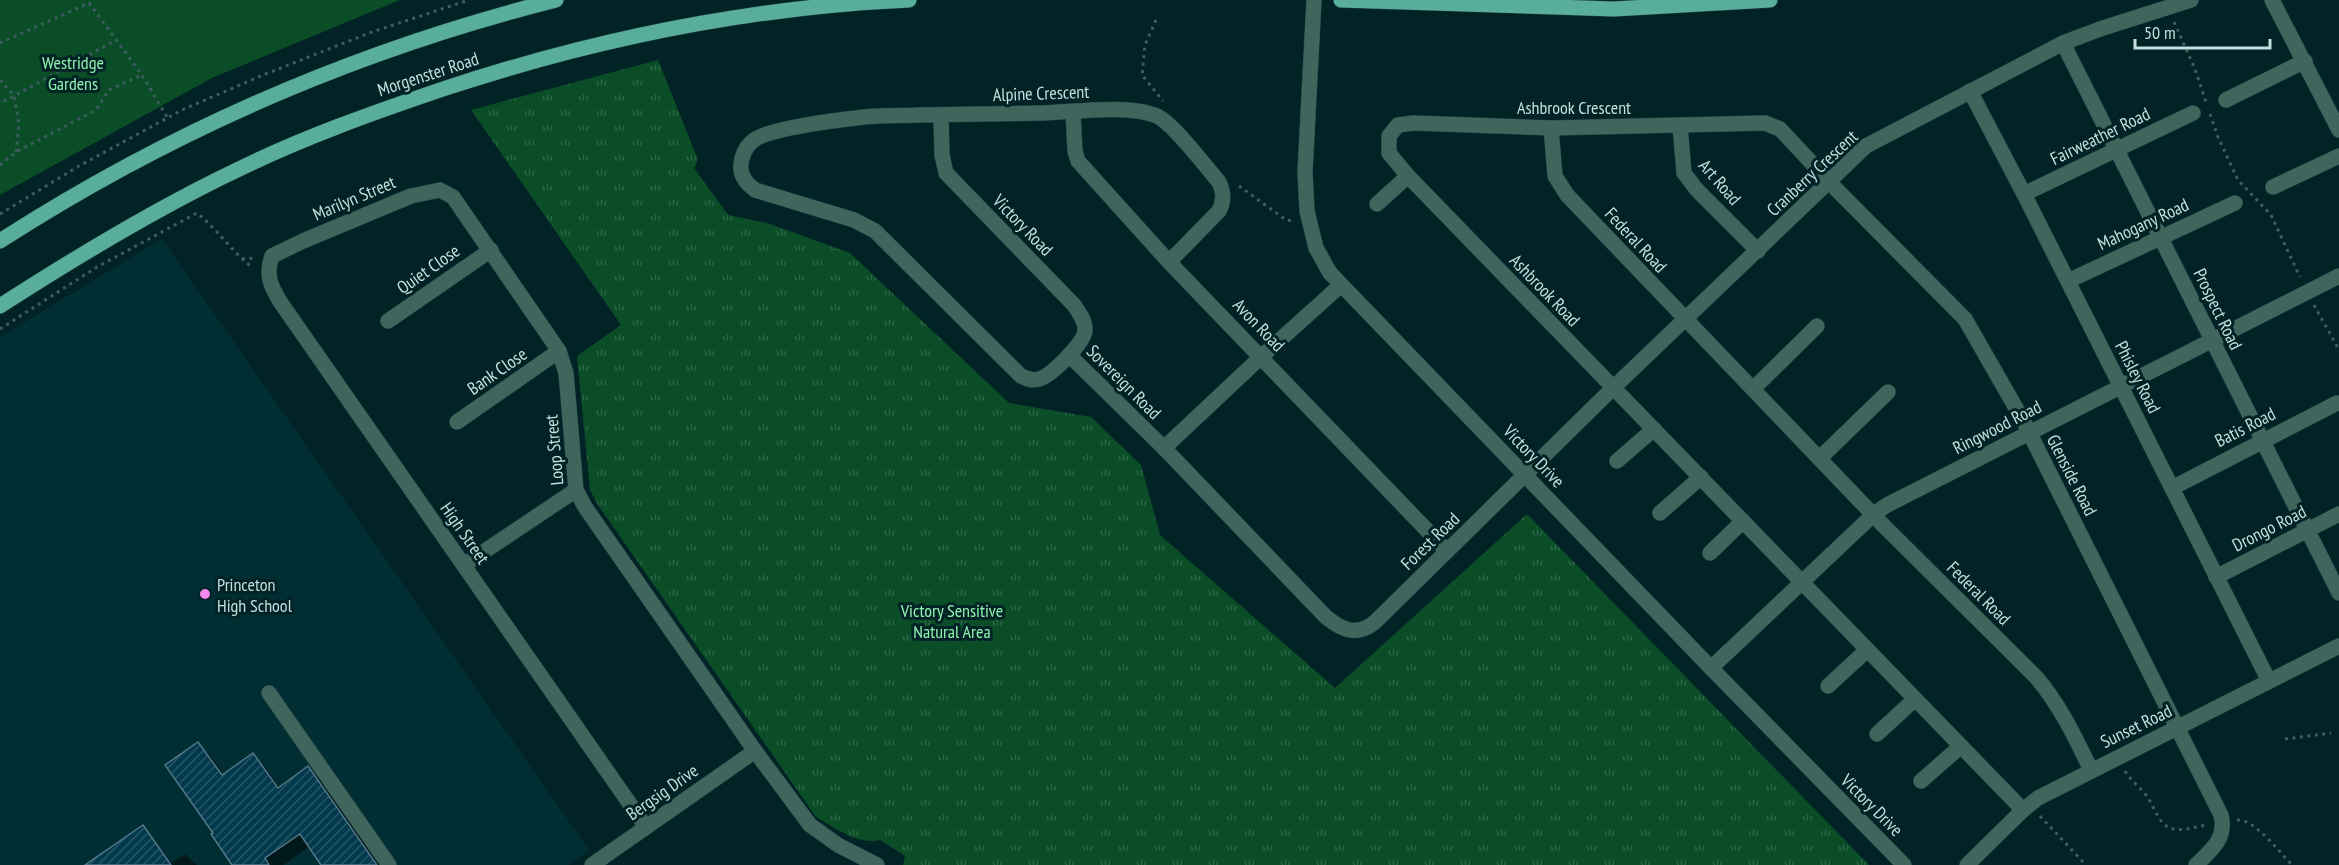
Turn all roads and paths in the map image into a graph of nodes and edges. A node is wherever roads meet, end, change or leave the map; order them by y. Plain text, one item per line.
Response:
1 (556, 0) edge
2 (909, 0) edge
3 (1314, 0) edge
4 (1341, 0) edge
5 (1770, 0) edge
6 (2191, 0) edge
7 (2272, 0) edge
8 (88, 2) edge
9 (2172, 14) dead end
10 (1156, 20) dead end
11 (116, 40) junction
12 (0, 42) edge
13 (2063, 43) junction
14 (2305, 61) junction
15 (142, 75) junction
16 (0, 80) edge
17 (1970, 91) junction
18 (14, 96) junction
19 (2226, 100) dead end
20 (0, 104) edge
21 (1073, 112) junction
22 (2193, 113) dead end
23 (941, 115) junction
24 (167, 117) dead end
25 (1167, 124) junction
26 (1680, 126) junction
27 (1551, 128) junction
28 (2339, 130) edge
29 (2117, 149) junction
30 (16, 152) junction
31 (744, 154) joint
32 (2339, 156) edge
33 (0, 165) edge
34 (1408, 177) junction
35 (1829, 181) junction
36 (1219, 182) junction
37 (2273, 187) dead end
38 (2024, 194) junction
39 (453, 197) joint
40 (2235, 202) dead end
41 (1377, 204) dead end
42 (1296, 221) dead end
43 (2161, 237) junction
44 (0, 241) edge
45 (491, 250) junction
46 (1758, 251) junction
47 (266, 257) junction
48 (240, 259) junction
49 (1169, 262) junction
50 (257, 271) dead end
51 (2339, 276) edge
52 (2068, 282) junction
53 (2303, 284) dead end
54 (1341, 285) junction
55 (2311, 299) dead end
56 (0, 306) edge
57 (1685, 320) junction
58 (388, 321) dead end
59 (1817, 326) dead end
60 (0, 329) edge
61 (2212, 341) junction
62 (2339, 350) edge
63 (559, 351) junction
64 (1069, 355) junction
65 (1262, 356) junction
66 (2121, 386) junction
67 (1613, 388) junction
68 (1753, 389) junction
69 (1888, 392) dead end
70 (2337, 402) dead end
71 (457, 422) dead end
72 (1654, 429) junction
73 (2029, 432) junction
74 (2262, 440) junction
75 (1164, 448) junction
76 (1820, 458) junction
77 (1617, 461) dead end
78 (1526, 475) junction
79 (1701, 477) junction
80 (2172, 488) junction
81 (576, 490) junction
82 (1660, 513) dead end
83 (1874, 514) junction
84 (2339, 514) edge
85 (1743, 521) junction
86 (2307, 530) junction
87 (1447, 551) junction
88 (1710, 553) dead end
89 (464, 565) junction
90 (2216, 577) junction
91 (1802, 581) junction
92 (2339, 592) edge
93 (1359, 631) joint
94 (2339, 646) edge
95 (1867, 650) junction
96 (1711, 668) junction
97 (2269, 681) junction
98 (1828, 686) dead end
99 (269, 693) dead end
100 (1915, 699) junction
101 (2178, 728) junction
102 (2331, 733) dead end
103 (1877, 734) dead end
104 (2285, 739) dead end
105 (1960, 746) junction
106 (755, 751) junction
107 (2123, 766) dead end
108 (2091, 770) junction
109 (1921, 781) dead end
110 (2023, 810) junction
111 (2231, 820) dead end
112 (2217, 823) dead end
113 (646, 827) junction
114 (869, 863) edge
115 (388, 865) edge
116 (592, 865) edge
117 (1904, 865) edge
118 (1967, 865) edge
119 (2086, 865) edge
120 (2196, 865) edge
121 (2292, 865) edge

1 - 44 main road, Morgenster Road
2 - 56 main road, Morgenster Road
3 - 54 street, Victory Drive
4 - 5 main road
6 - 13 street, Cranberry Crescent
7 - 14 street
8 - 11 path
8 - 12 path
9 - 53 path
10 - 25 path
11 - 15 path
11 - 18 path
13 - 17 street, Cranberry Crescent
13 - 29 street, Prospect Road
14 - 19 street
14 - 28 street
15 - 24 path
15 - 30 path
16 - 18 path
17 - 35 street, Cranberry Crescent
17 - 38 street, Phisley Road
18 - 20 path
18 - 30 path
21 - 23 street, Alpine Crescent
21 - 25 street, Alpine Crescent
21 - 49 street, Avon Road
22 - 29 street, Fairweather Road
23 - 31 street, Alpine Crescent
23 - 64 street, Victory Road
25 - 36 street, Alpine Crescent
26 - 27 street, Ashbrook Crescent
26 - 35 street, Ashbrook Crescent
26 - 46 street, Art Road
27 - 34 street, Ashbrook Crescent
27 - 57 street, Federal Road
29 - 38 street, Fairweather Road
29 - 43 street, Prospect Road
30 - 33 path
31 - 64 street, Sovereign Road
32 - 37 street
34 - 41 street
34 - 67 street, Ashbrook Road
35 - 46 street, Cranberry Crescent
35 - 73 street, Glenside Road
36 - 42 path
36 - 49 street
38 - 52 street, Phisley Road
39 - 45 street, Loop Street
39 - 47 street, Marilyn Street
40 - 43 street, Mahogany Road
43 - 52 street, Mahogany Road
43 - 61 street, Prospect Road
45 - 58 street, Quiet Close
45 - 63 street, Loop Street
46 - 57 street, Cranberry Crescent
47 - 48 path
47 - 89 street, High Street
48 - 50 path
48 - 60 path
49 - 65 street, Avon Road
51 - 61 street, Ringwood Road
52 - 66 street, Phisley Road
54 - 65 street
54 - 78 street, Victory Drive
55 - 62 path
57 - 67 street, Cranberry Crescent
57 - 68 street, Federal Road
59 - 68 street
61 - 66 street, Ringwood Road
61 - 74 street, Prospect Road
63 - 71 street, Bank Close
63 - 81 street, Loop Street
64 - 75 street, Sovereign Road
65 - 75 street
65 - 87 street, Avon Road
66 - 73 street, Ringwood Road
66 - 80 street, Phisley Road
67 - 72 street, Ashbrook Road
67 - 78 street, Cranberry Crescent
68 - 76 street, Federal Road
69 - 76 street
70 - 74 street, Batis Road
72 - 77 street
72 - 79 street, Ashbrook Road
73 - 83 street, Ringwood Road
73 - 101 street, Glenside Road
74 - 80 street, Batis Road
74 - 86 street, Prospect Road
75 - 93 street, Sovereign Road
76 - 83 street, Federal Road
78 - 87 street, Forest Road
78 - 96 street, Victory Drive
79 - 82 street
79 - 85 street, Ashbrook Road
80 - 90 street, Phisley Road
81 - 89 street
81 - 106 street, Loop Street
83 - 91 street, Ringwood Road
83 - 108 street, Federal Road
84 - 86 street, Drongo Road
85 - 88 street
85 - 91 street, Ashbrook Road
86 - 90 street, Drongo Road
86 - 92 street, Prospect Road
87 - 93 street, Forest Road
89 - 113 street, High Street
90 - 97 street, Phisley Road
91 - 95 street, Ashbrook Road
91 - 96 street, Ringwood Road
94 - 97 street, Sunset Road
95 - 98 street
95 - 100 street, Ashbrook Road
96 - 117 street, Victory Drive
97 - 101 street, Sunset Road
99 - 115 street
100 - 103 street
100 - 105 street, Ashbrook Road
101 - 108 street, Sunset Road
101 - 120 street, Glenside Road
102 - 104 path
105 - 109 street
105 - 110 street, Ashbrook Road
106 - 113 street, Bergsig Drive
106 - 114 street, Loop Street
107 - 112 path
108 - 110 street, Sunset Road
110 - 118 street, Sunset Road
110 - 119 path
111 - 121 path
113 - 116 street, Bergsig Drive

